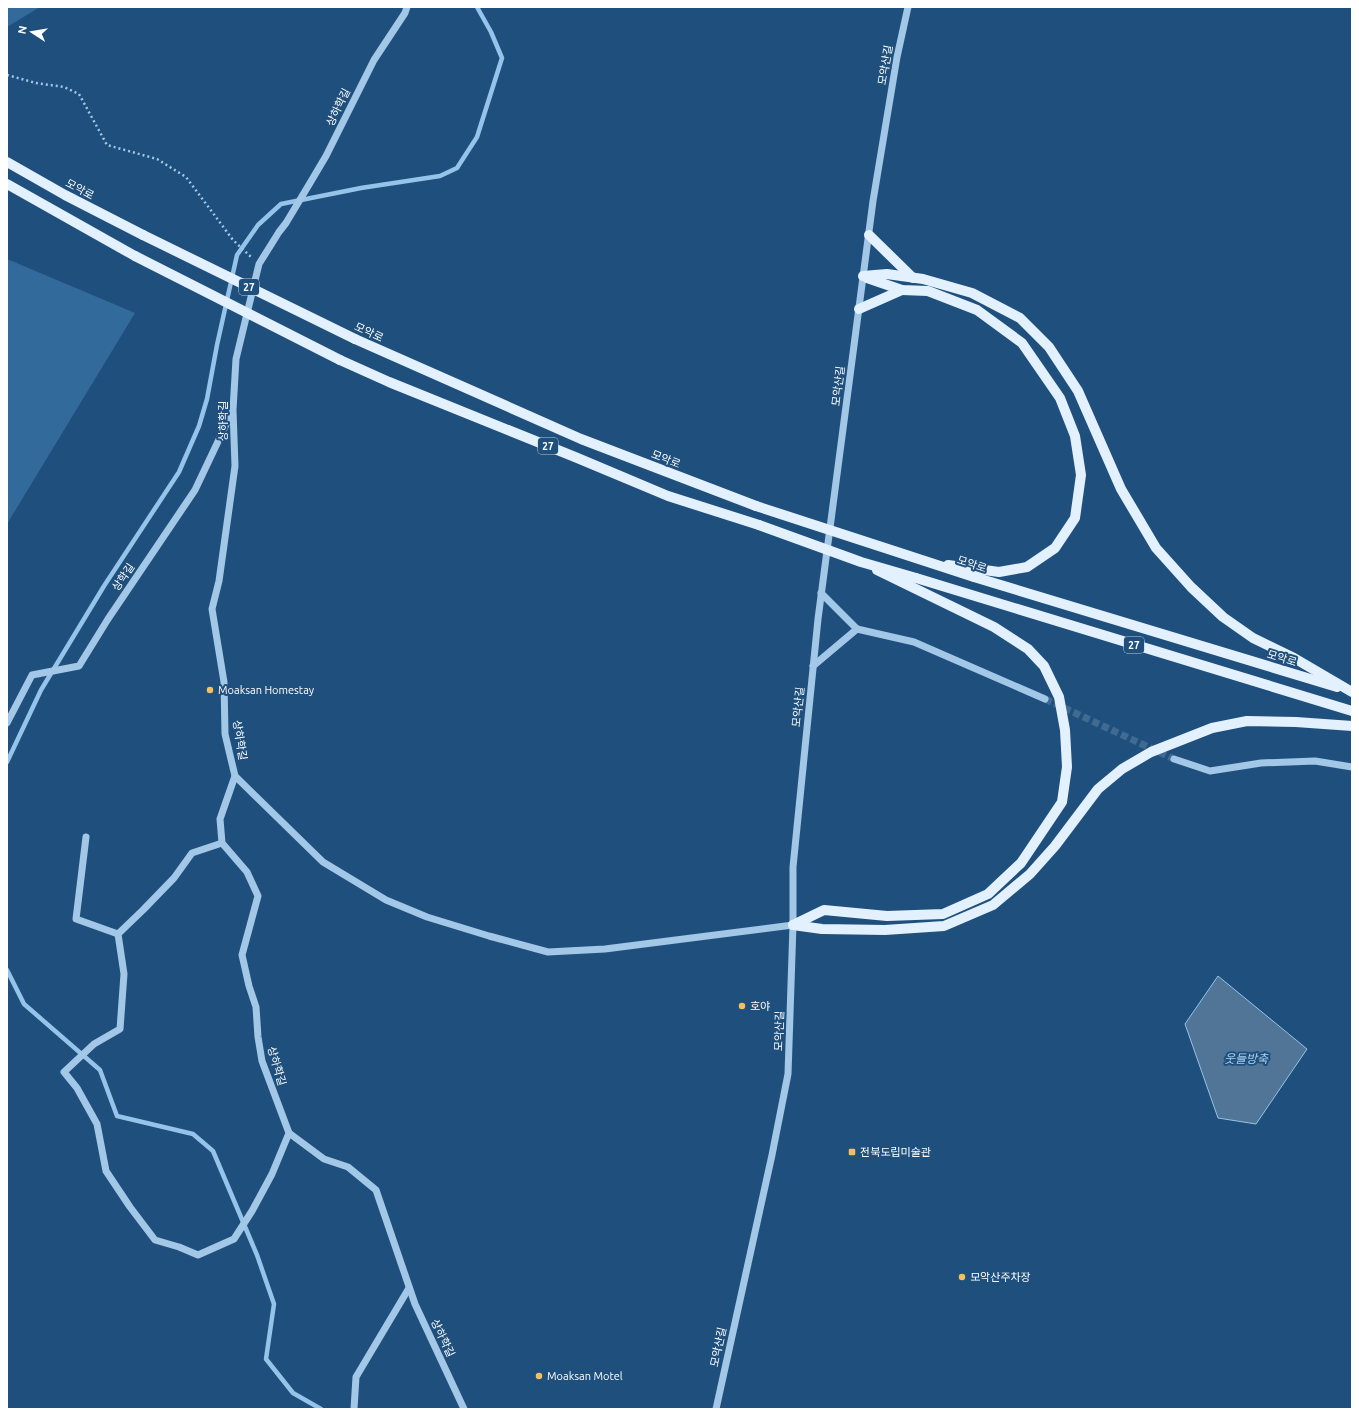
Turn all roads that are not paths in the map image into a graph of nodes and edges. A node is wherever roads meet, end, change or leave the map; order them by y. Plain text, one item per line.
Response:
1 (407, 7) edge
2 (908, 7) edge
3 (7, 162) edge
4 (7, 184) edge
5 (869, 235) junction
6 (863, 276) junction
7 (913, 278) junction
8 (902, 290) junction
9 (858, 309) junction
10 (233, 410) junction
11 (907, 555) junction
12 (861, 562) junction
13 (821, 593) junction
14 (857, 629) junction
15 (813, 666) junction
16 (1352, 692) edge
17 (1045, 699) tunnel mouth
18 (1352, 711) edge
19 (7, 723) edge
20 (1352, 726) edge
21 (1174, 759) tunnel mouth
22 (1352, 767) edge
23 (235, 776) junction
24 (86, 837) dead end
25 (222, 843) junction
26 (793, 925) junction
27 (118, 934) junction
28 (289, 1133) junction
29 (409, 1288) junction
30 (354, 1409) edge
31 (464, 1409) edge
32 (716, 1409) edge

1 - 10 street, 상하학길
2 - 5 street, 모악산길
3 - 11 main road, 모악로 / 27, bridge
4 - 12 main road, 27, bridge
5 - 6 street, 모악산길
5 - 7 main road
6 - 7 main road
6 - 8 main road
6 - 9 street, 모악산길
7 - 16 main road
8 - 9 main road
8 - 11 main road
9 - 13 street, 모악산길
10 - 19 street, 상학길
10 - 23 street, 상하학길
11 - 16 main road, 모악로 / 27, bridge
12 - 18 main road, 27, bridge
12 - 26 main road
13 - 14 street
13 - 15 street, 모악산길
14 - 15 street
14 - 17 street
15 - 26 street, 모악산길
20 - 26 main road
21 - 22 street
23 - 25 street, 상하학길
23 - 26 street
24 - 27 street
25 - 27 street
25 - 28 street, 상하학길
26 - 32 street, 모악산길
27 - 28 street
28 - 29 street, 상하학길
29 - 30 street
29 - 31 street, 상하학길

